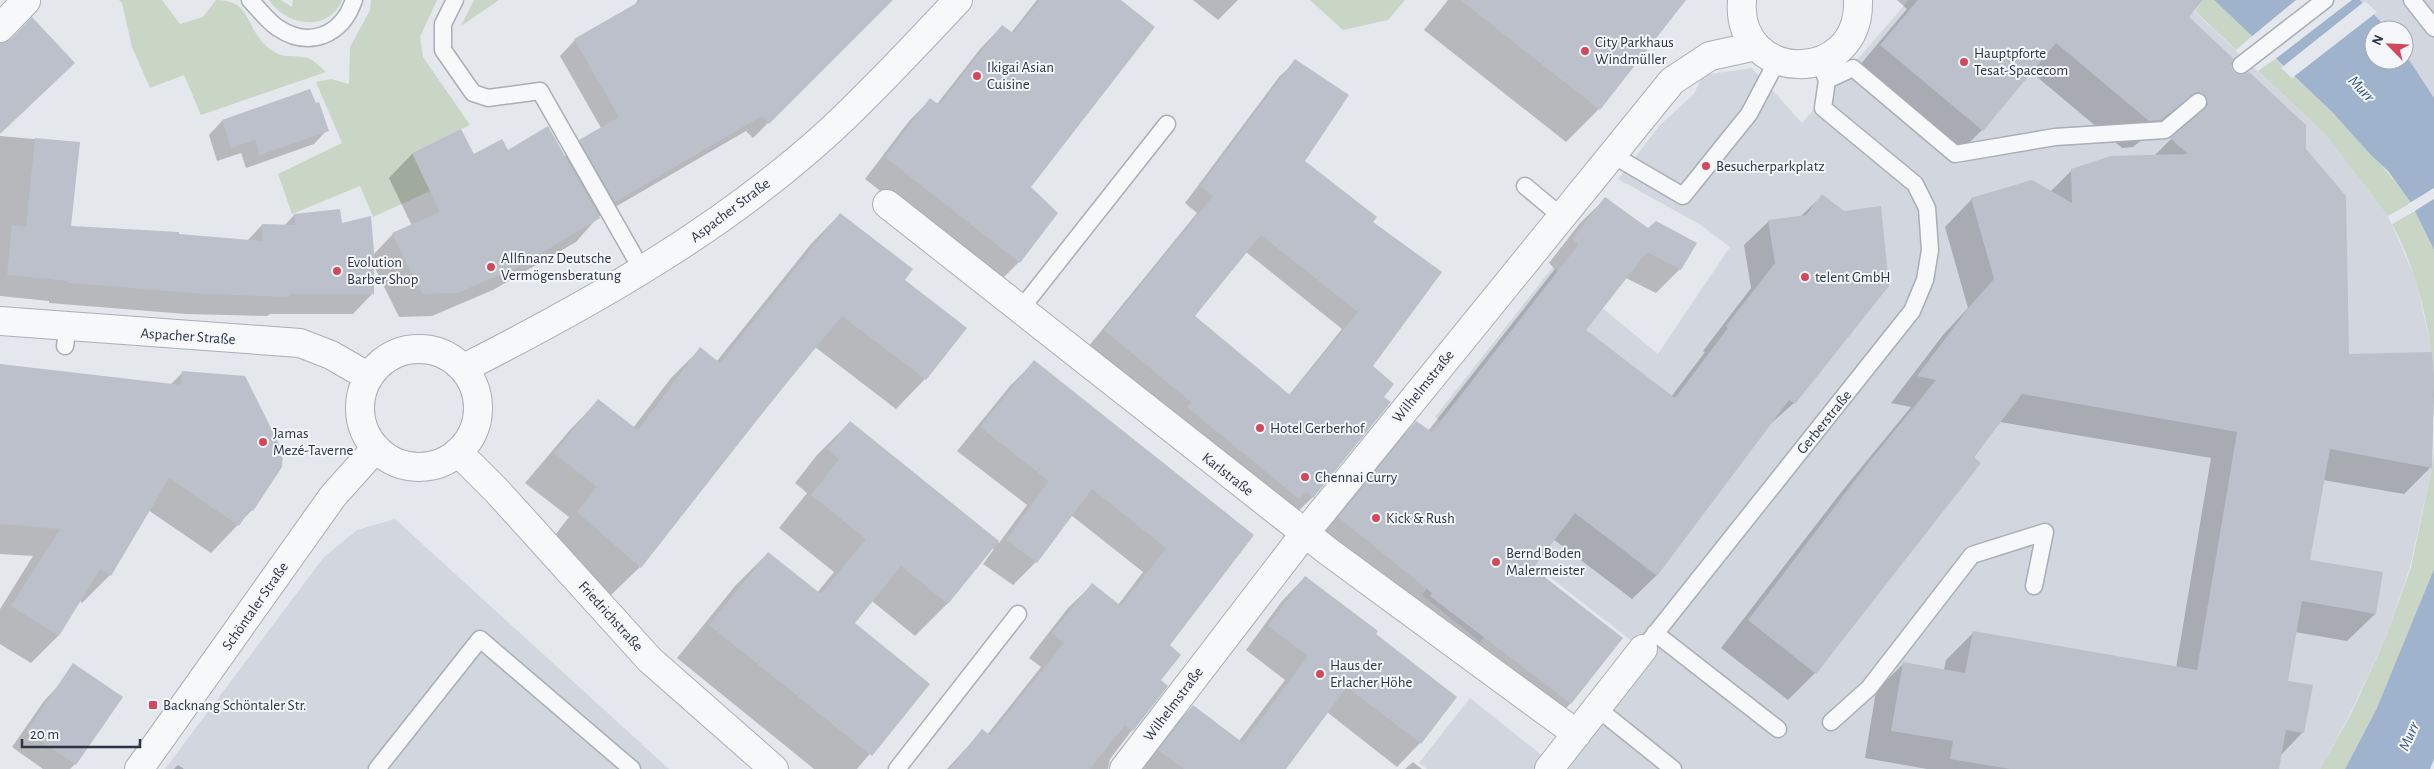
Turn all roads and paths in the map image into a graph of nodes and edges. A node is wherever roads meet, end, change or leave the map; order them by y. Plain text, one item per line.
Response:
1 (26, 0) edge
2 (250, 0) edge
3 (354, 0) edge
4 (455, 0) edge
5 (958, 0) edge
6 (1742, 0) edge
7 (1858, 0) edge
8 (2325, 0) edge
9 (2412, 0) edge
10 (0, 28) edge
11 (2434, 28) edge
12 (1767, 53) junction
13 (2241, 66) dead end
14 (1823, 71) junction
15 (2198, 102) dead end
16 (1168, 124) dead end
17 (1611, 154) junction
18 (1525, 186) dead end
19 (887, 204) dead end
20 (1560, 216) junction
21 (642, 270) junction
22 (1020, 310) junction
23 (0, 321) edge
24 (464, 368) junction
25 (369, 377) junction
26 (376, 448) junction
27 (458, 452) junction
28 (1304, 533) junction
29 (2034, 586) dead end
30 (1018, 614) dead end
31 (1649, 641) junction
32 (1597, 708) junction
33 (1831, 722) dead end
34 (1778, 728) dead end
35 (1577, 734) junction
36 (139, 769) edge
37 (378, 769) edge
38 (632, 769) edge
39 (774, 769) edge
40 (897, 769) edge
41 (1124, 769) edge
42 (1549, 769) edge
43 (1673, 769) edge

1 - 10 street
2 - 3 lane
4 - 21 lane
5 - 21 street, Aspacher Straße
6 - 12 street
7 - 14 street
8 - 13 lane
9 - 11 lane
12 - 14 street
12 - 17 street, Wilhelmstraße
12 - 17 lane
14 - 15 lane
14 - 31 lane, Gerberstraße
16 - 22 lane
17 - 20 street, Wilhelmstraße
18 - 20 lane
19 - 22 street, Karlstraße
20 - 28 street, Wilhelmstraße
21 - 24 street, Aspacher Straße
22 - 28 street, Karlstraße
23 - 25 street, Aspacher Straße
24 - 25 street
24 - 27 street
25 - 26 street
26 - 27 street
26 - 36 street, Schöntaler Straße
27 - 39 street, Friedrichstraße
28 - 35 street, Karlstraße
28 - 41 street, Wilhelmstraße
29 - 33 lane
30 - 40 lane
31 - 32 street, Gerberstraße
31 - 34 lane
32 - 35 street, Gerberstraße
32 - 43 lane
35 - 42 street, Gerberstraße
37 - 38 lane

